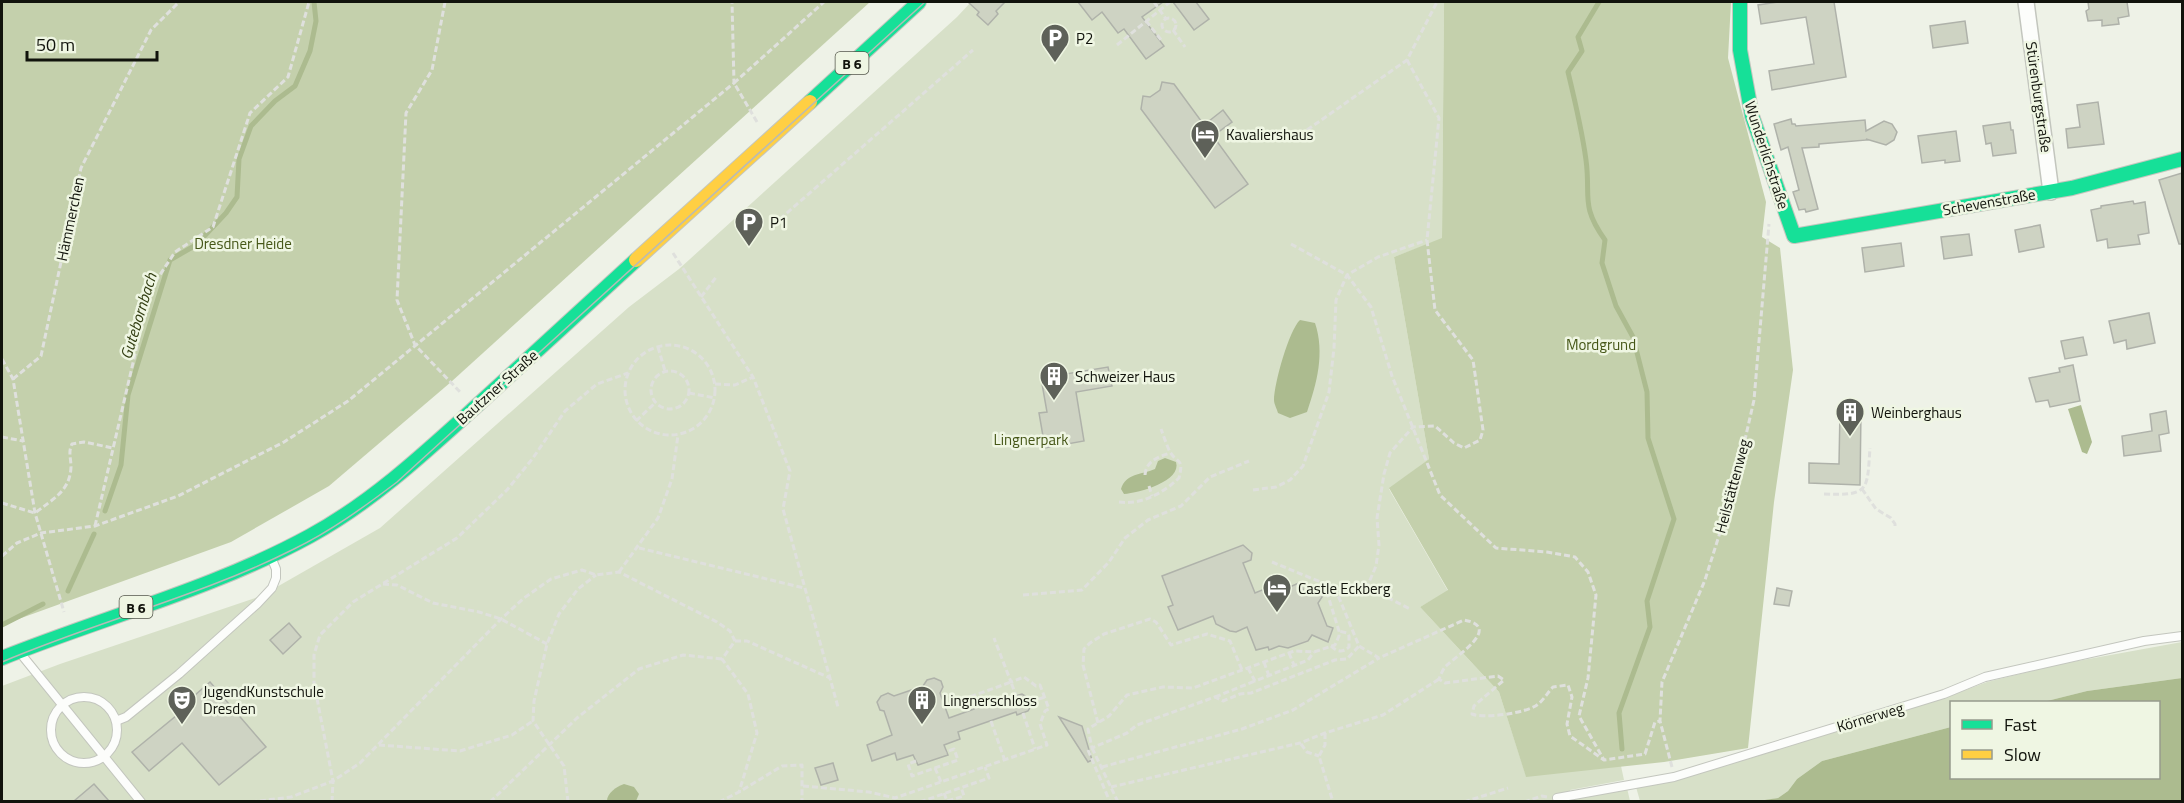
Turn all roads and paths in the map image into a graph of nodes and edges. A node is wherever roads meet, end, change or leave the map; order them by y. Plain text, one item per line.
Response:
1 (179, 2) edge
2 (309, 2) edge
3 (445, 2) edge
4 (732, 2) edge
5 (824, 2) edge
6 (919, 2) edge
7 (1154, 2) edge
8 (1170, 2) edge
9 (1437, 2) edge
10 (1740, 2) edge
11 (2026, 2) edge
12 (1159, 11) junction
13 (1166, 19) junction
14 (1146, 21) junction
15 (1173, 30) junction
16 (1162, 41) dead end
17 (1117, 45) dead end
18 (1185, 47) dead end
19 (974, 50) dead end
20 (1407, 60) junction
21 (734, 83) junction
22 (1307, 130) dead end
23 (766, 141) junction
24 (2182, 159) edge
25 (2051, 192) junction
26 (1770, 218) dead end
27 (780, 219) dead end
28 (663, 236) junction
29 (1794, 236) joint
30 (1427, 240) junction
31 (1291, 244) dead end
32 (1347, 275) junction
33 (717, 276) dead end
34 (701, 297) junction
35 (415, 345) junction
36 (658, 347) junction
37 (2, 359) edge
38 (664, 371) junction
39 (628, 373) junction
40 (753, 377) junction
41 (13, 379) junction
42 (715, 384) junction
43 (689, 393) junction
44 (715, 398) junction
45 (656, 403) junction
46 (475, 407) junction
47 (636, 421) junction
48 (1413, 427) junction
49 (1161, 429) dead end
50 (678, 435) junction
51 (2, 436) edge
52 (23, 441) junction
53 (113, 448) junction
54 (1870, 448) dead end
55 (1171, 453) junction
56 (1249, 460) dead end
57 (1145, 474) dead end
58 (1149, 488) dead end
59 (1862, 489) junction
60 (1252, 490) dead end
61 (1824, 494) dead end
62 (1153, 496) junction
63 (1119, 502) dead end
64 (2, 503) edge
65 (35, 513) junction
66 (95, 526) junction
67 (1895, 529) dead end
68 (41, 533) junction
69 (639, 548) junction
70 (2, 556) edge
71 (271, 556) junction
72 (1272, 562) dead end
73 (619, 572) junction
74 (596, 575) junction
75 (381, 584) junction
76 (1324, 584) junction
77 (1367, 587) junction
78 (804, 588) junction
79 (1335, 588) junction
80 (1023, 595) dead end
81 (1410, 609) dead end
82 (501, 619) junction
83 (69, 631) junction
84 (1339, 631) junction
85 (2182, 636) edge
86 (994, 638) dead end
87 (735, 641) junction
88 (547, 644) junction
89 (1331, 646) junction
90 (1359, 646) junction
91 (18, 651) junction
92 (1314, 652) junction
93 (1289, 653) junction
94 (2, 658) edge
95 (1380, 658) junction
96 (722, 659) junction
97 (1264, 662) junction
98 (1294, 665) junction
99 (1248, 668) junction
100 (1242, 670) junction
101 (1269, 676) junction
102 (830, 678) junction
103 (1439, 679) junction
104 (1255, 681) junction
105 (1011, 682) junction
106 (1016, 696) dead end
107 (1215, 696) junction
108 (1045, 697) junction
109 (1030, 702) dead end
110 (62, 705) junction
111 (945, 706) dead end
112 (838, 707) dead end
113 (1023, 713) dead end
114 (116, 721) junction
115 (533, 721) junction
116 (991, 721) dead end
117 (1660, 721) junction
118 (1098, 723) junction
119 (1324, 733) junction
120 (549, 744) junction
121 (1301, 744) junction
122 (379, 745) junction
123 (1035, 749) junction
124 (1090, 749) junction
125 (946, 752) dead end
126 (104, 756) junction
127 (1319, 756) junction
128 (1604, 760) junction
129 (916, 761) dead end
130 (1005, 761) junction
131 (986, 767) junction
132 (1102, 767) junction
133 (935, 768) junction
134 (1674, 777) junction
135 (333, 781) junction
136 (941, 782) junction
137 (803, 786) junction
138 (961, 787) junction
139 (1111, 787) junction
140 (1508, 788) dead end
141 (952, 790) junction
142 (739, 792) junction
143 (944, 793) junction
144 (937, 796) junction
145 (1557, 798) joint
146 (955, 799) junction
147 (896, 800) edge
148 (927, 800) edge
149 (141, 801) edge
150 (251, 801) edge
151 (332, 801) edge
152 (490, 801) edge
153 (568, 801) edge
154 (719, 801) edge
155 (802, 801) edge
156 (920, 801) edge
157 (938, 801) edge
158 (947, 801) edge
159 (1110, 801) edge
160 (1118, 801) edge
161 (1333, 801) edge
162 (1464, 801) edge
163 (1524, 801) edge

1 - 41 path, Hämmerchen
2 - 53 path
3 - 35 path
4 - 21 path
5 - 21 path
6 - 23 main road, Bautzner Straße / B 6
7 - 12 path
8 - 12 path
9 - 20 path
10 - 29 main road, Wunderlichstraße
11 - 25 street, Stürenburgstraße
12 - 13 path
12 - 14 path
13 - 15 path
13 - 15 path
14 - 16 path
14 - 17 path
15 - 18 path
19 - 27 path
20 - 22 path
20 - 30 path
21 - 23 path
21 - 35 path
23 - 28 main road, Bautzner Straße / B 6
24 - 25 main road, Schevenstraße
25 - 29 main road, Schevenstraße
26 - 117 path, Heilstättenweg
28 - 34 path
28 - 46 main road, Bautzner Straße / B 6
30 - 32 path
30 - 48 path
31 - 32 path
32 - 48 path
32 - 60 path
33 - 34 path
34 - 40 path
35 - 46 path
35 - 66 path
36 - 38 path
36 - 39 path
36 - 42 path
37 - 41 path
38 - 43 path
38 - 45 path
39 - 47 path
39 - 75 path
40 - 42 path
40 - 78 path
41 - 52 path
42 - 44 path
43 - 44 path
43 - 45 path
44 - 50 path
45 - 47 path
46 - 71 main road, Bautzner Straße / B 6
47 - 50 path
48 - 77 path
48 - 128 path
49 - 55 path
50 - 69 path
51 - 52 path
52 - 65 path
53 - 65 path
53 - 66 path
54 - 59 path
55 - 57 path
55 - 62 path
56 - 80 path
58 - 62 path
59 - 61 path
59 - 67 path
62 - 63 path
64 - 65 path
65 - 68 path
66 - 68 path
68 - 70 path
68 - 83 path
69 - 73 path
69 - 78 path
71 - 83 main road, Bautzner Straße / B 6
71 - 114 lane
72 - 76 path
73 - 74 path
73 - 87 path
74 - 82 path
74 - 88 path
75 - 82 path
75 - 135 path
76 - 79 path
76 - 84 path
77 - 79 path
77 - 81 path
78 - 102 path
79 - 90 path
82 - 88 path
82 - 122 path
83 - 91 main road, Bautzner Straße / B 6
84 - 89 path
84 - 89 path
85 - 134 lane, Körnerweg
86 - 105 path
87 - 96 path
87 - 102 path
88 - 115 path
89 - 92 path
90 - 95 path
90 - 107 path
91 - 94 main road, Bautzner Straße / B 6
91 - 110 lane
92 - 93 path
92 - 98 path
93 - 97 path
93 - 98 path
95 - 103 path
95 - 132 path
96 - 120 path
96 - 142 path
97 - 99 path
97 - 101 path
98 - 101 path
99 - 100 path
99 - 104 path
100 - 118 path
100 - 118 path
101 - 104 path
102 - 112 path
103 - 119 path
103 - 128 path
104 - 107 path
105 - 106 path
105 - 108 path
105 - 111 path
107 - 124 path
108 - 109 path
108 - 123 path
110 - 114 lane
110 - 126 lane
110 - 126 lane
113 - 123 path
114 - 126 lane
115 - 120 path
115 - 122 path
116 - 130 path
117 - 128 path
117 - 134 path, Heilstättenweg
118 - 124 path
119 - 121 path
119 - 127 path
120 - 152 path
120 - 153 path
121 - 127 path
121 - 139 path
122 - 135 path
123 - 130 path
124 - 132 path
124 - 159 path
125 - 133 path
126 - 149 lane
127 - 161 path
129 - 133 path
130 - 131 path
131 - 136 path
131 - 138 path
132 - 139 path
133 - 136 path
134 - 145 lane, Körnerweg
135 - 150 path
135 - 151 path
136 - 147 path
137 - 142 path
137 - 147 path
137 - 155 path
138 - 141 path
138 - 146 path
139 - 160 path
140 - 162 path
141 - 143 path
141 - 146 path
142 - 154 path
143 - 144 path
143 - 158 path
144 - 148 path
144 - 157 path
145 - 163 path
146 - 158 path
148 - 156 path

